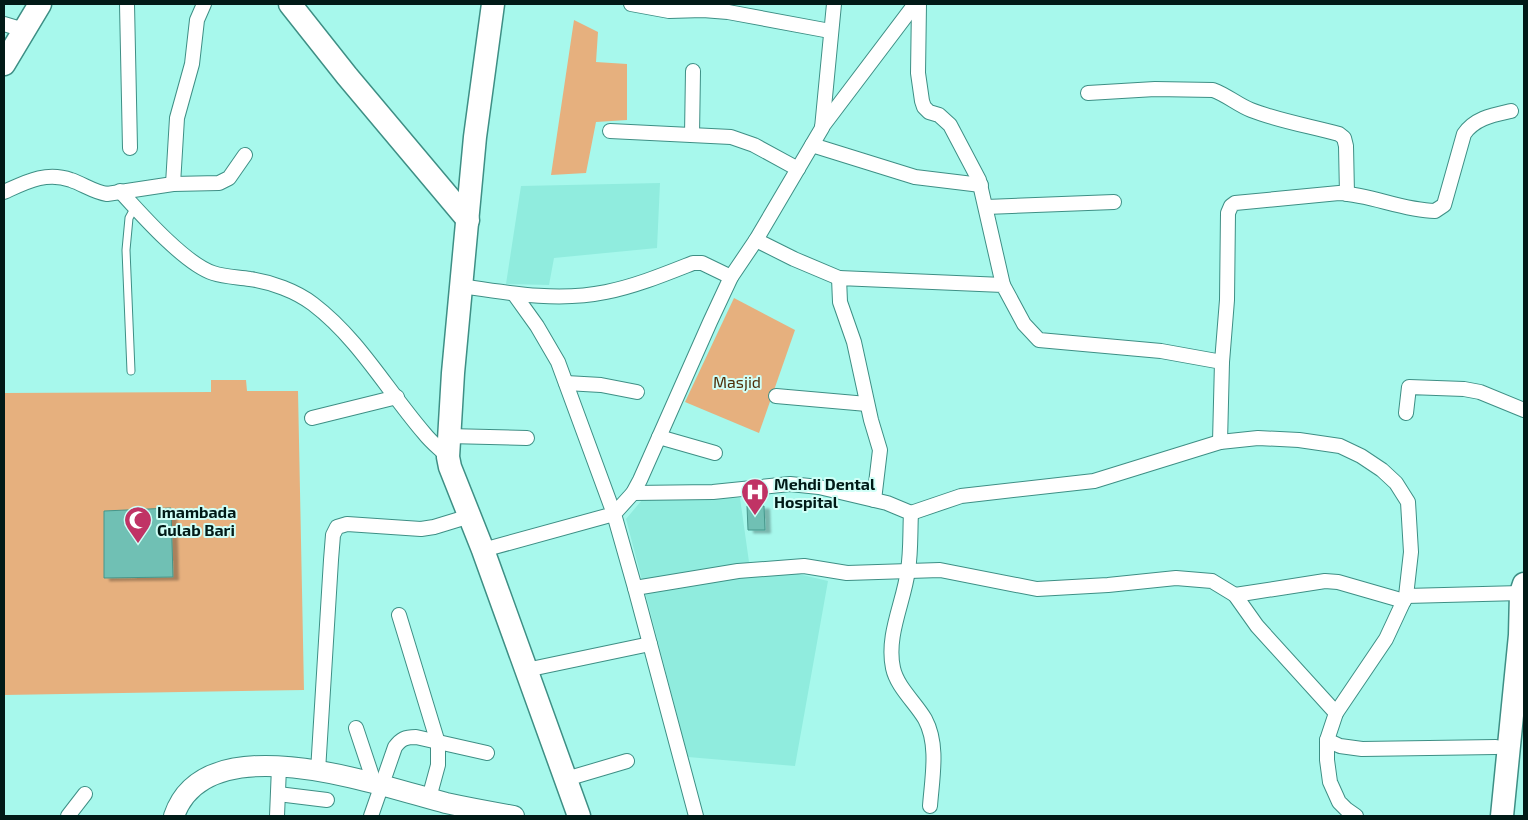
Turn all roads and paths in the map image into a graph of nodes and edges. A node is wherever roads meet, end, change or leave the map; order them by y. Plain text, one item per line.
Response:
1 (40, 4) edge
2 (127, 4) edge
3 (204, 4) edge
4 (290, 4) edge
5 (493, 4) edge
6 (631, 4) edge
7 (834, 4) edge
8 (915, 4) edge
9 (919, 4) edge
10 (14, 27) edge
11 (830, 31) junction
12 (4, 64) edge
13 (693, 71) dead end
14 (1088, 93) dead end
15 (1511, 111) dead end
16 (822, 128) junction
17 (610, 131) dead end
18 (692, 135) junction
19 (812, 145) junction
20 (130, 148) dead end
21 (245, 155) dead end
22 (798, 169) junction
23 (173, 184) junction
24 (981, 184) junction
25 (120, 191) junction
26 (4, 192) edge
27 (1347, 194) junction
28 (1114, 202) dead end
29 (135, 207) junction
30 (986, 207) junction
31 (468, 220) junction
32 (756, 240) junction
33 (731, 277) junction
34 (839, 278) junction
35 (1004, 285) junction
36 (461, 286) junction
37 (514, 294) junction
38 (1222, 362) junction
39 (131, 371) dead end
40 (566, 383) junction
41 (636, 392) dead end
42 (776, 396) dead end
43 (397, 397) junction
44 (868, 404) junction
45 (1524, 410) edge
46 (1406, 413) dead end
47 (312, 418) dead end
48 (659, 436) junction
49 (527, 438) dead end
50 (1220, 442) junction
51 (448, 446) junction
52 (715, 453) dead end
53 (633, 493) junction
54 (874, 500) junction
55 (911, 513) junction
56 (614, 514) junction
57 (470, 516) junction
58 (483, 550) junction
59 (908, 571) junction
60 (636, 588) junction
61 (1522, 589) edge
62 (1235, 595) junction
63 (1405, 598) junction
64 (398, 614) dead end
65 (650, 644) junction
66 (526, 670) junction
67 (1336, 713) junction
68 (356, 728) dead end
69 (1327, 740) junction
70 (438, 743) junction
71 (1496, 747) dead end
72 (487, 752) dead end
73 (627, 761) dead end
74 (279, 767) junction
75 (318, 771) junction
76 (566, 779) junction
77 (378, 783) junction
78 (85, 794) dead end
79 (278, 794) junction
80 (430, 798) junction
81 (327, 800) dead end
82 (930, 806) dead end
83 (68, 816) edge
84 (174, 816) edge
85 (277, 816) edge
86 (371, 816) edge
87 (514, 816) edge
88 (579, 816) edge
89 (696, 816) edge
90 (1356, 816) edge
91 (1502, 816) edge

1 - 10 main road
2 - 20 street
3 - 23 street
4 - 31 main road
5 - 31 main road
6 - 11 street
7 - 11 street
8 - 16 street
9 - 24 street
10 - 12 main road
11 - 16 street
13 - 18 street
14 - 27 street
15 - 27 street
16 - 19 street
17 - 18 street
18 - 22 street
19 - 22 street
19 - 24 street
21 - 23 street
22 - 32 street
23 - 25 street
24 - 30 street
25 - 26 street
25 - 29 street
27 - 38 street
28 - 30 street
29 - 39 lane
29 - 43 street
30 - 35 street
31 - 36 main road
32 - 33 street
32 - 34 street
33 - 37 street
33 - 48 street
34 - 35 street
34 - 44 street
35 - 38 street
36 - 37 street
36 - 51 main road
37 - 40 street
38 - 50 street
40 - 41 street
40 - 56 street
42 - 44 street
43 - 47 street
43 - 51 street
44 - 54 street
45 - 46 street
48 - 52 street
48 - 53 street
49 - 51 street
50 - 55 street
50 - 63 street
51 - 57 main road
53 - 54 street
53 - 56 street
54 - 55 street
55 - 59 street
56 - 58 street
56 - 60 street
57 - 58 main road
57 - 75 street
58 - 66 main road
59 - 60 street
59 - 62 street
59 - 82 street
60 - 65 street
61 - 63 street
61 - 91 main road
62 - 63 street
62 - 67 street
63 - 67 street
64 - 70 street
65 - 66 street
65 - 89 street
66 - 76 main road
67 - 69 street
68 - 77 street
69 - 71 street
69 - 90 street
70 - 72 street
70 - 77 street
70 - 80 street
73 - 76 street
74 - 75 street
74 - 79 street
74 - 84 street
75 - 77 street
76 - 88 main road
77 - 80 street
77 - 86 street
78 - 83 street
79 - 81 street
79 - 85 street
80 - 87 street

